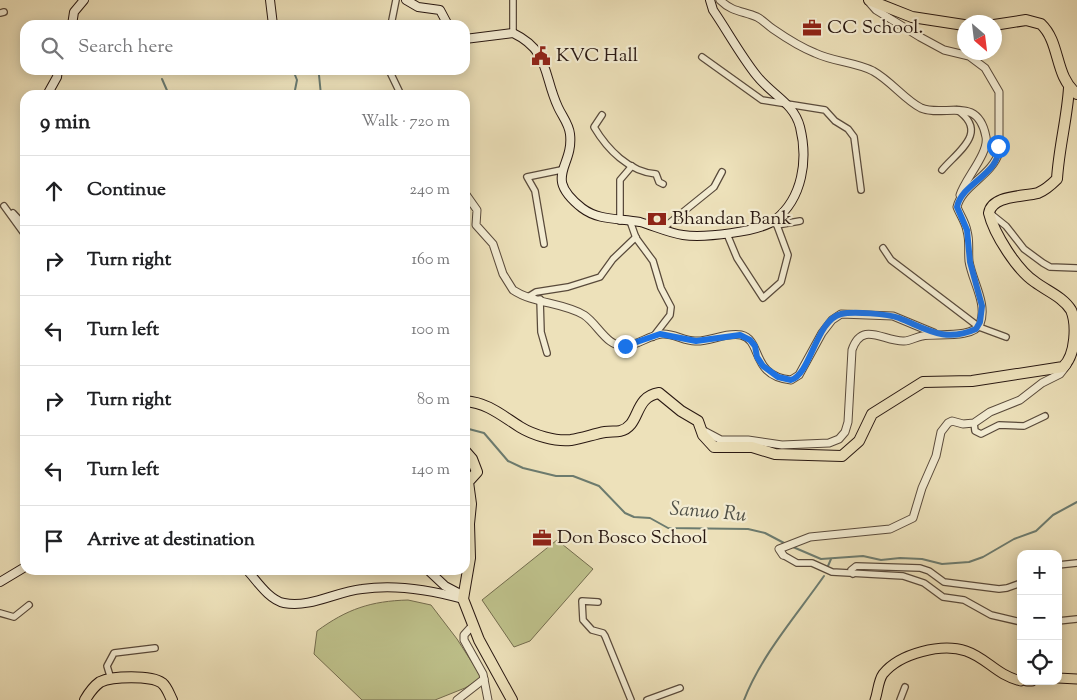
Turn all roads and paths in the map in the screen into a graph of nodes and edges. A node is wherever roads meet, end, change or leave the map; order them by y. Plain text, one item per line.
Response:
1 (84, 0) edge
2 (270, 0) edge
3 (396, 0) edge
4 (406, 0) edge
5 (513, 0) edge
6 (710, 0) edge
7 (720, 0) edge
8 (868, 0) edge
9 (73, 20) edge
10 (272, 20) edge
11 (392, 20) edge
12 (445, 20) edge
13 (957, 24) edge
14 (1002, 24) edge
15 (513, 33) junction
16 (470, 38) edge
17 (702, 57) dead end
18 (58, 75) edge
19 (392, 75) edge
20 (50, 90) edge
21 (399, 90) edge
22 (1073, 91) edge
23 (786, 103) junction
24 (955, 108) junction
25 (602, 115) dead end
26 (632, 166) junction
27 (561, 170) junction
28 (942, 170) dead end
29 (722, 172) dead end
30 (663, 184) dead end
31 (861, 190) dead end
32 (958, 199) junction
33 (470, 200) edge
34 (2, 203) edge
35 (989, 213) junction
36 (620, 220) junction
37 (20, 221) edge
38 (630, 221) junction
39 (800, 221) dead end
40 (776, 223) junction
41 (20, 228) edge
42 (662, 229) junction
43 (727, 234) junction
44 (636, 237) junction
45 (544, 244) dead end
46 (883, 248) dead end
47 (1077, 268) edge
48 (528, 297) junction
49 (540, 299) junction
50 (979, 327) junction
51 (941, 335) junction
52 (652, 337) junction
53 (1006, 337) dead end
54 (548, 353) dead end
55 (1068, 362) junction
56 (470, 401) edge
57 (1045, 416) dead end
58 (974, 423) junction
59 (700, 428) junction
60 (470, 457) edge
61 (470, 480) edge
62 (470, 497) edge
63 (470, 511) edge
64 (783, 555) joint
65 (1077, 564) edge
66 (1062, 565) edge
67 (20, 569) edge
68 (853, 574) junction
69 (251, 575) edge
70 (433, 575) edge
71 (467, 575) edge
72 (0, 582) edge
73 (1017, 584) edge
74 (464, 598) junction
75 (598, 602) dead end
76 (29, 605) dead end
77 (0, 613) edge
78 (1077, 619) edge
79 (1017, 621) edge
80 (1062, 621) edge
81 (473, 625) junction
82 (155, 648) dead end
83 (1062, 678) edge
84 (111, 679) junction
85 (484, 679) junction
86 (1017, 680) edge
87 (1077, 680) edge
88 (905, 687) dead end
89 (680, 688) dead end
90 (85, 700) edge
91 (172, 700) edge
92 (457, 700) edge
93 (488, 700) edge
94 (512, 700) edge
95 (631, 700) edge
96 (647, 700) edge
97 (875, 700) edge
98 (900, 700) edge

1 - 9 main road
2 - 10 main road
3 - 11 street
4 - 12 main road
5 - 15 street
6 - 23 main road
7 - 24 street
8 - 13 highway
8 - 32 street
14 - 22 highway
15 - 16 main road
15 - 27 main road
17 - 23 street
18 - 20 main road
19 - 21 street
22 - 35 highway
23 - 31 street
23 - 40 main road
24 - 28 street
24 - 32 street
25 - 26 street
26 - 30 street
26 - 36 street
27 - 36 main road
27 - 45 street
29 - 42 street
32 - 50 street
33 - 48 street
34 - 37 street
34 - 41 street
35 - 47 street
35 - 55 highway
36 - 38 main road
38 - 42 main road
38 - 44 street
39 - 40 street
40 - 43 main road
40 - 43 street
42 - 43 main road
44 - 48 street
44 - 52 street
46 - 50 street
48 - 49 street
49 - 52 street
49 - 54 street
50 - 51 street
50 - 53 street
51 - 52 street
51 - 59 street
55 - 58 street
55 - 59 highway
56 - 59 highway
57 - 58 street
58 - 64 street
60 - 61 highway
62 - 63 highway
64 - 68 street
65 - 66 street
67 - 72 main road
68 - 73 street
68 - 79 street
69 - 74 main road
70 - 74 main road
71 - 74 highway
74 - 81 highway
75 - 95 street
76 - 77 street
78 - 80 street
81 - 85 street
81 - 94 highway
82 - 84 street
83 - 87 main road
84 - 90 highway
84 - 91 highway
85 - 92 street
85 - 93 street
86 - 97 main road
88 - 98 street
89 - 96 street

